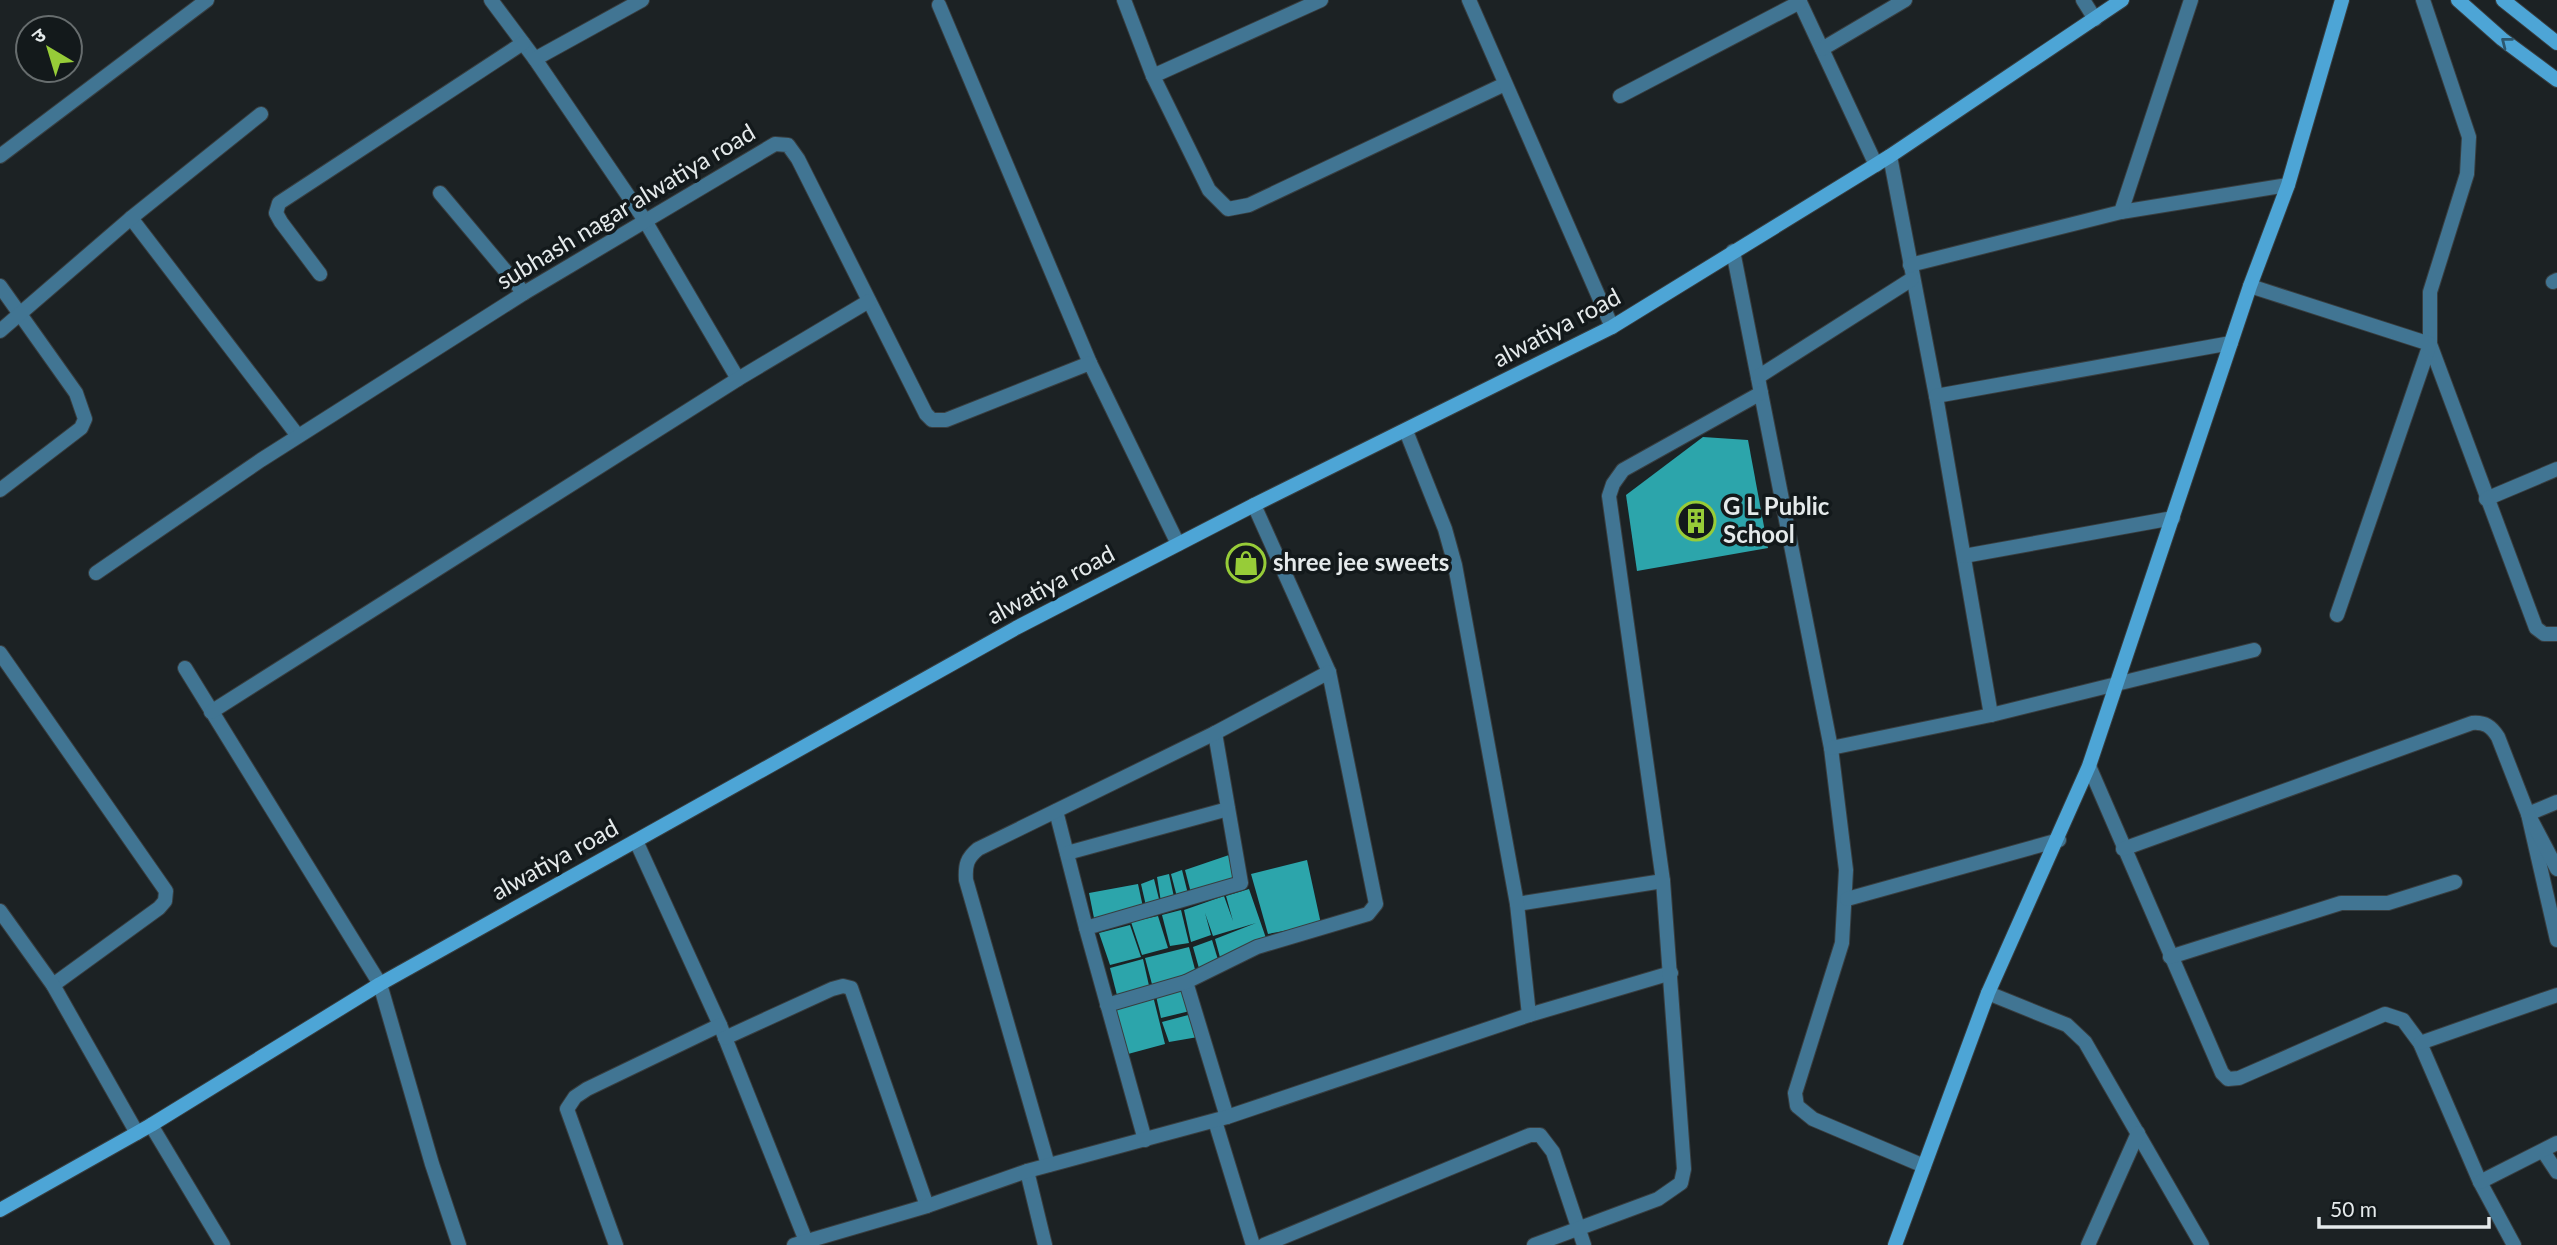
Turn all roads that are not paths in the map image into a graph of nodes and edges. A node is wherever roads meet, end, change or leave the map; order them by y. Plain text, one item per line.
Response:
1 (207, 0) edge
2 (491, 0) edge
3 (642, 0) edge
4 (1124, 0) edge
5 (1321, 0) edge
6 (1469, 0) edge
7 (1904, 0) edge
8 (2083, 0) edge
9 (2122, 0) edge
10 (2191, 0) edge
11 (2342, 0) edge
12 (2423, 0) edge
13 (2458, 0) edge
14 (2503, 0) edge
15 (1799, 1) edge
16 (939, 5) dead end
17 (2095, 19) junction
18 (523, 43) junction
19 (2557, 43) edge
20 (1822, 50) junction
21 (536, 59) junction
22 (1153, 76) junction
23 (2557, 80) edge
24 (1505, 84) junction
25 (1620, 96) dead end
26 (261, 114) dead end
27 (0, 156) edge
28 (1890, 156) junction
29 (1876, 165) junction
30 (2288, 185) junction
31 (440, 192) dead end
32 (2121, 212) junction
33 (131, 218) junction
34 (644, 219) junction
35 (1732, 251) junction
36 (1911, 272) junction
37 (320, 274) dead end
38 (0, 286) edge
39 (2250, 286) junction
40 (524, 293) junction
41 (869, 301) junction
42 (21, 312) junction
43 (1612, 327) junction
44 (0, 331) edge
45 (2231, 343) junction
46 (2430, 344) junction
47 (1090, 363) junction
48 (1758, 377) junction
49 (738, 379) junction
50 (1760, 393) junction
51 (1936, 396) junction
52 (1406, 431) junction
53 (298, 436) junction
54 (2557, 469) edge
55 (0, 490) edge
56 (2486, 499) junction
57 (1254, 505) junction
58 (2172, 518) junction
59 (1178, 544) junction
60 (1964, 556) junction
61 (96, 573) dead end
62 (2337, 615) dead end
63 (2557, 634) edge
64 (2254, 650) dead end
65 (0, 653) edge
66 (186, 668) dead end
67 (1329, 672) junction
68 (2118, 681) junction
69 (211, 712) junction
70 (1991, 715) junction
71 (1215, 733) junction
72 (1831, 748) junction
73 (2089, 766) junction
74 (2557, 802) edge
75 (1228, 808) junction
76 (1056, 811) junction
77 (2529, 814) junction
78 (2059, 840) junction
79 (636, 841) junction
80 (2123, 849) junction
81 (1067, 853) junction
82 (2557, 869) edge
83 (1663, 881) junction
84 (2455, 882) dead end
85 (1847, 899) junction
86 (1517, 904) junction
87 (0, 911) edge
88 (1086, 928) junction
89 (2557, 940) edge
90 (2170, 957) junction
91 (1671, 973) junction
92 (1186, 982) junction
93 (380, 984) junction
94 (52, 985) junction
95 (1988, 993) junction
96 (2557, 995) edge
97 (1107, 1005) junction
98 (1529, 1015) junction
99 (722, 1032) junction
100 (2420, 1043) junction
101 (1221, 1119) junction
102 (144, 1129) junction
103 (2138, 1133) junction
104 (1145, 1140) junction
105 (2557, 1143) edge
106 (2543, 1151) junction
107 (1048, 1165) junction
108 (1924, 1166) junction
109 (1027, 1171) junction
110 (2557, 1172) edge
111 (2480, 1182) junction
112 (927, 1206) junction
113 (0, 1210) edge
114 (1578, 1229) junction
115 (800, 1243) edge
116 (223, 1245) edge
117 (459, 1245) edge
118 (616, 1245) edge
119 (1045, 1245) edge
120 (1253, 1245) edge
121 (1264, 1245) edge
122 (1534, 1245) edge
123 (1584, 1245) edge
124 (1895, 1245) edge
125 (2088, 1245) edge
126 (2202, 1245) edge
127 (2514, 1245) edge

1 - 27 street
2 - 18 street
3 - 21 street
4 - 22 street
5 - 22 street
6 - 24 street
7 - 20 street
8 - 17 street
9 - 17 street, alwatiya road
10 - 32 street
11 - 30 street
12 - 46 street
23 -> 13 street
14 - 19 street
15 - 20 street
15 - 25 street
16 - 47 street
17 - 28 street, alwatiya road
18 - 21 street
18 - 37 street
20 - 29 street
21 - 34 street
22 - 24 street
24 - 43 street
26 - 33 street
28 - 29 street, alwatiya road
28 - 36 street
29 - 35 street, alwatiya road
30 - 32 street
30 - 39 street
31 - 40 street
32 - 36 street
33 - 42 street
33 - 53 street
34 - 40 street, subhash nagar alwatiya road
34 - 41 street, subhash nagar alwatiya road
34 - 49 street
35 - 43 street, alwatiya road
35 - 48 street
36 - 48 street
36 - 51 street
38 - 42 street
39 - 45 street
39 - 46 street
40 - 53 street, subhash nagar alwatiya road
41 - 47 street, subhash nagar alwatiya road
41 - 49 street
42 - 44 street
42 - 55 street
43 - 52 street, alwatiya road
45 - 51 street
45 - 58 street
46 - 56 street
46 - 62 street
47 - 59 street
48 - 50 street
49 - 69 street
50 - 72 street
50 - 83 street
51 - 60 street
52 - 57 street, alwatiya road
52 - 86 street
53 - 61 street, subhash nagar alwatiya road
54 - 56 street
56 - 63 street
57 - 59 street, alwatiya road
57 - 67 street
58 - 60 street
58 - 68 street
59 - 79 street, alwatiya road
60 - 70 street
64 - 68 street
65 - 94 street
66 - 69 street
67 - 71 street
67 - 92 street
68 - 70 street
68 - 73 street
69 - 93 street
70 - 72 street
71 - 75 street
71 - 76 street
72 - 85 street
73 - 78 street
73 - 80 street
74 - 77 street
75 - 81 street
75 - 88 street
76 - 81 street
76 - 107 street
77 - 80 street
77 - 82 street
77 - 89 street
78 - 85 street
78 - 95 street
79 - 93 street, alwatiya road
79 - 99 street
80 - 90 street
81 - 88 street
83 - 86 street
83 - 91 street
84 - 90 street
85 - 108 street
86 - 98 street
87 - 94 street
88 - 97 street
90 - 100 street
91 - 98 street
91 - 114 street
92 - 97 street
92 - 101 street
93 - 102 street, alwatiya road
93 - 117 street
94 - 102 street
95 - 103 street
95 - 108 street
96 - 100 street
97 - 104 street
98 - 101 street
99 - 112 street
99 - 115 street
99 - 118 street
100 - 111 street
101 - 104 street
101 - 120 street
102 - 113 street, alwatiya road
102 - 116 street
103 - 125 street
103 - 126 street
104 - 107 street
105 - 106 street
106 - 110 street
106 - 111 street
107 - 109 street
108 - 124 street
109 - 112 street
109 - 119 street
111 - 127 street
112 - 115 street
114 - 121 street
114 - 122 street
114 - 123 street

